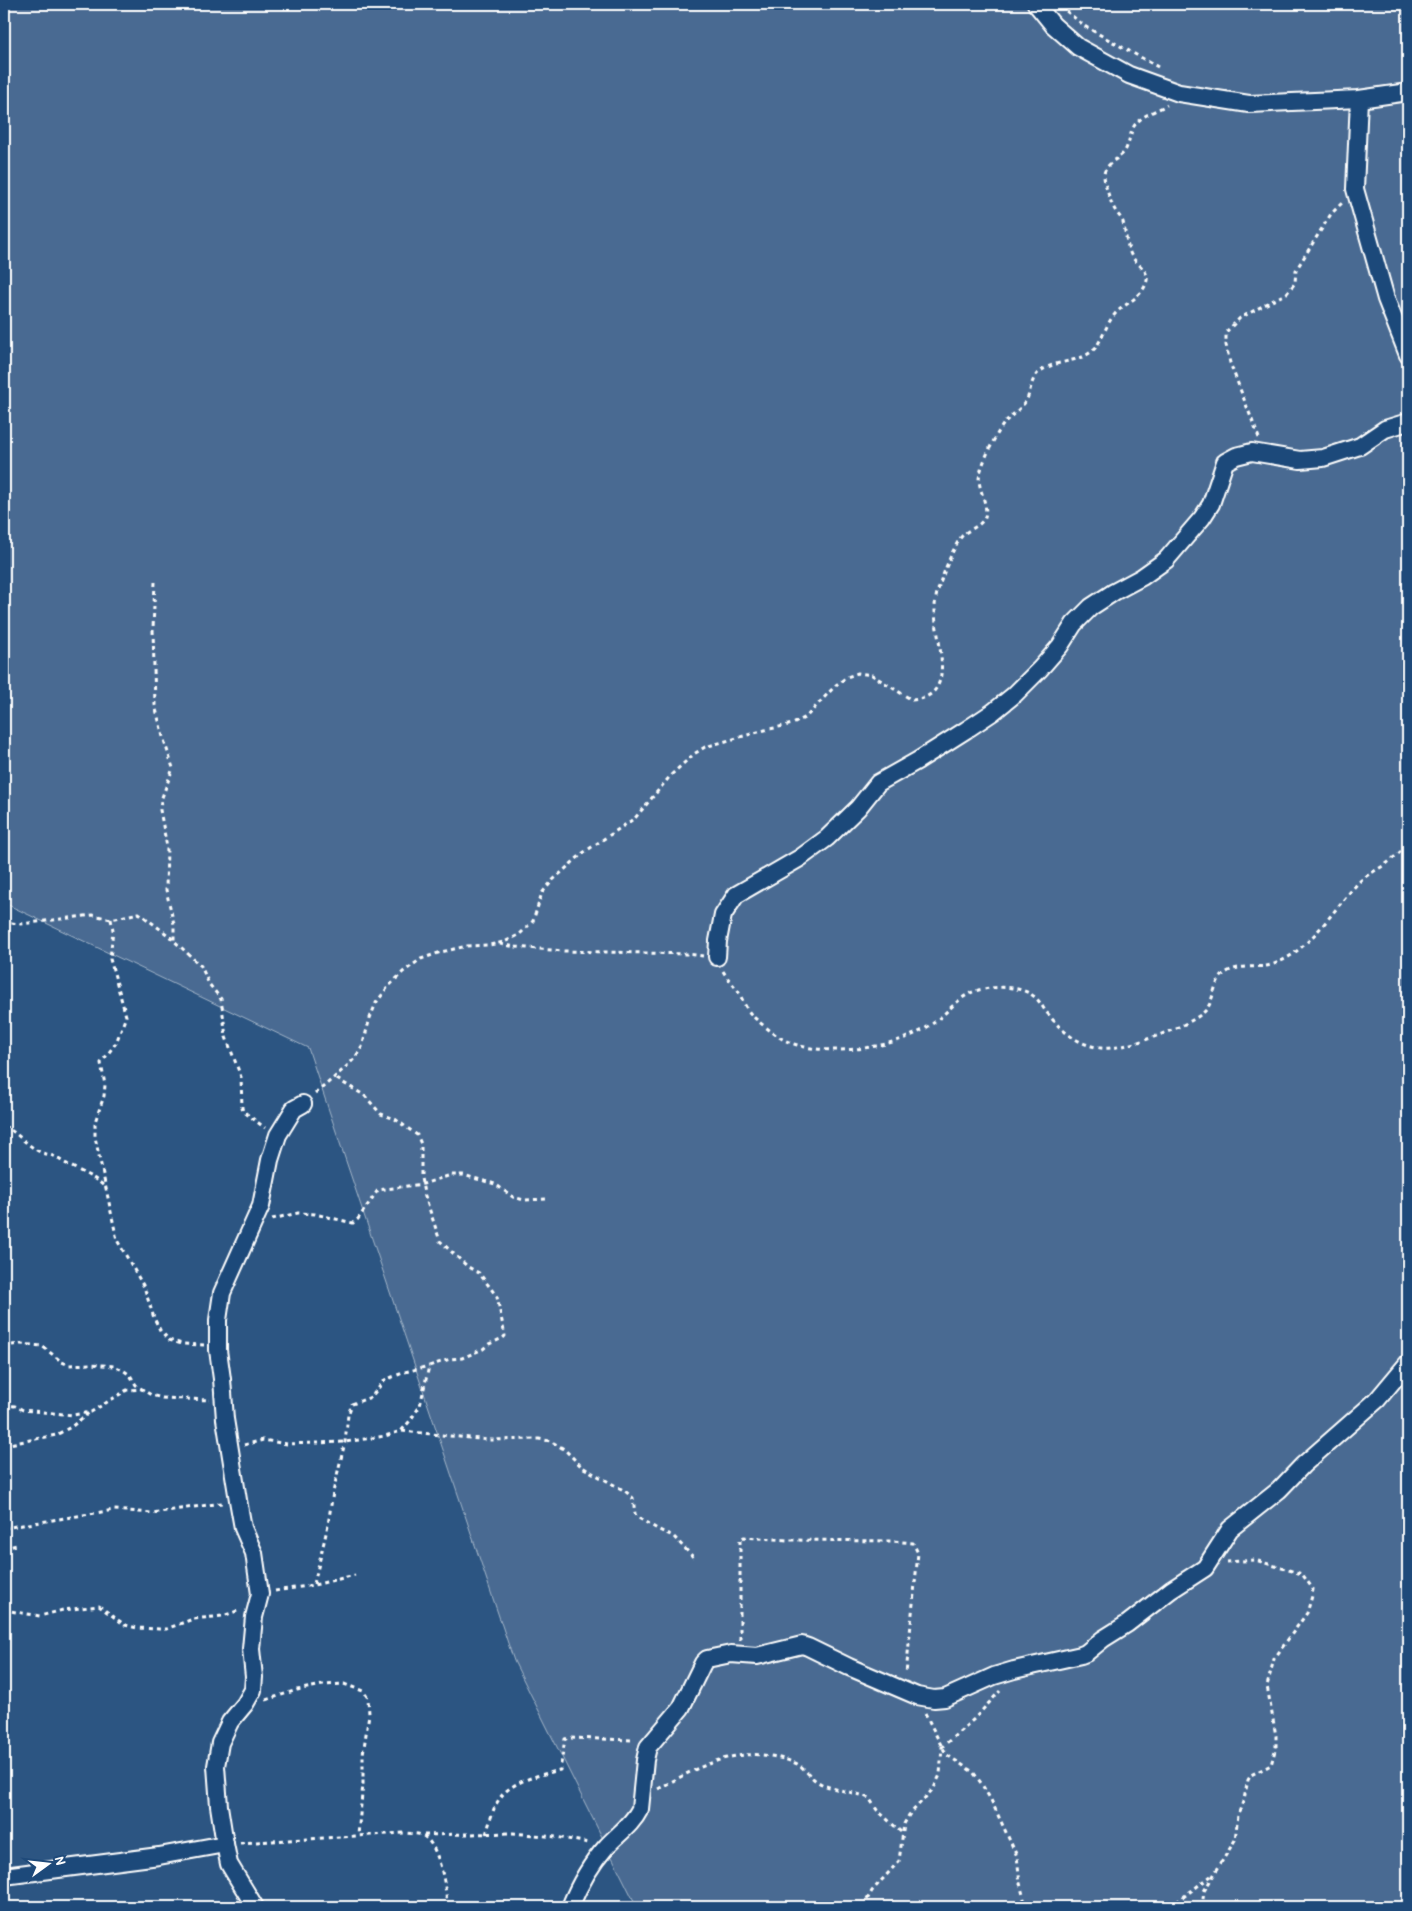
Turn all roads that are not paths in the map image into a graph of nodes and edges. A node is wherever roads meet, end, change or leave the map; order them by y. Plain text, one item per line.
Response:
1 (1036, 4) edge
2 (1408, 92) edge
3 (1359, 99) junction
4 (1408, 355) edge
5 (1408, 422) edge
6 (717, 957) road end
7 (303, 1104) road end
8 (1408, 1363) edge
9 (225, 1844) junction
10 (4, 1876) edge
11 (255, 1907) edge
12 (570, 1907) edge

1 - 3 street
2 - 3 street
3 - 4 street
5 - 6 street
7 - 9 street
8 - 12 street
9 - 10 street
9 - 11 street

